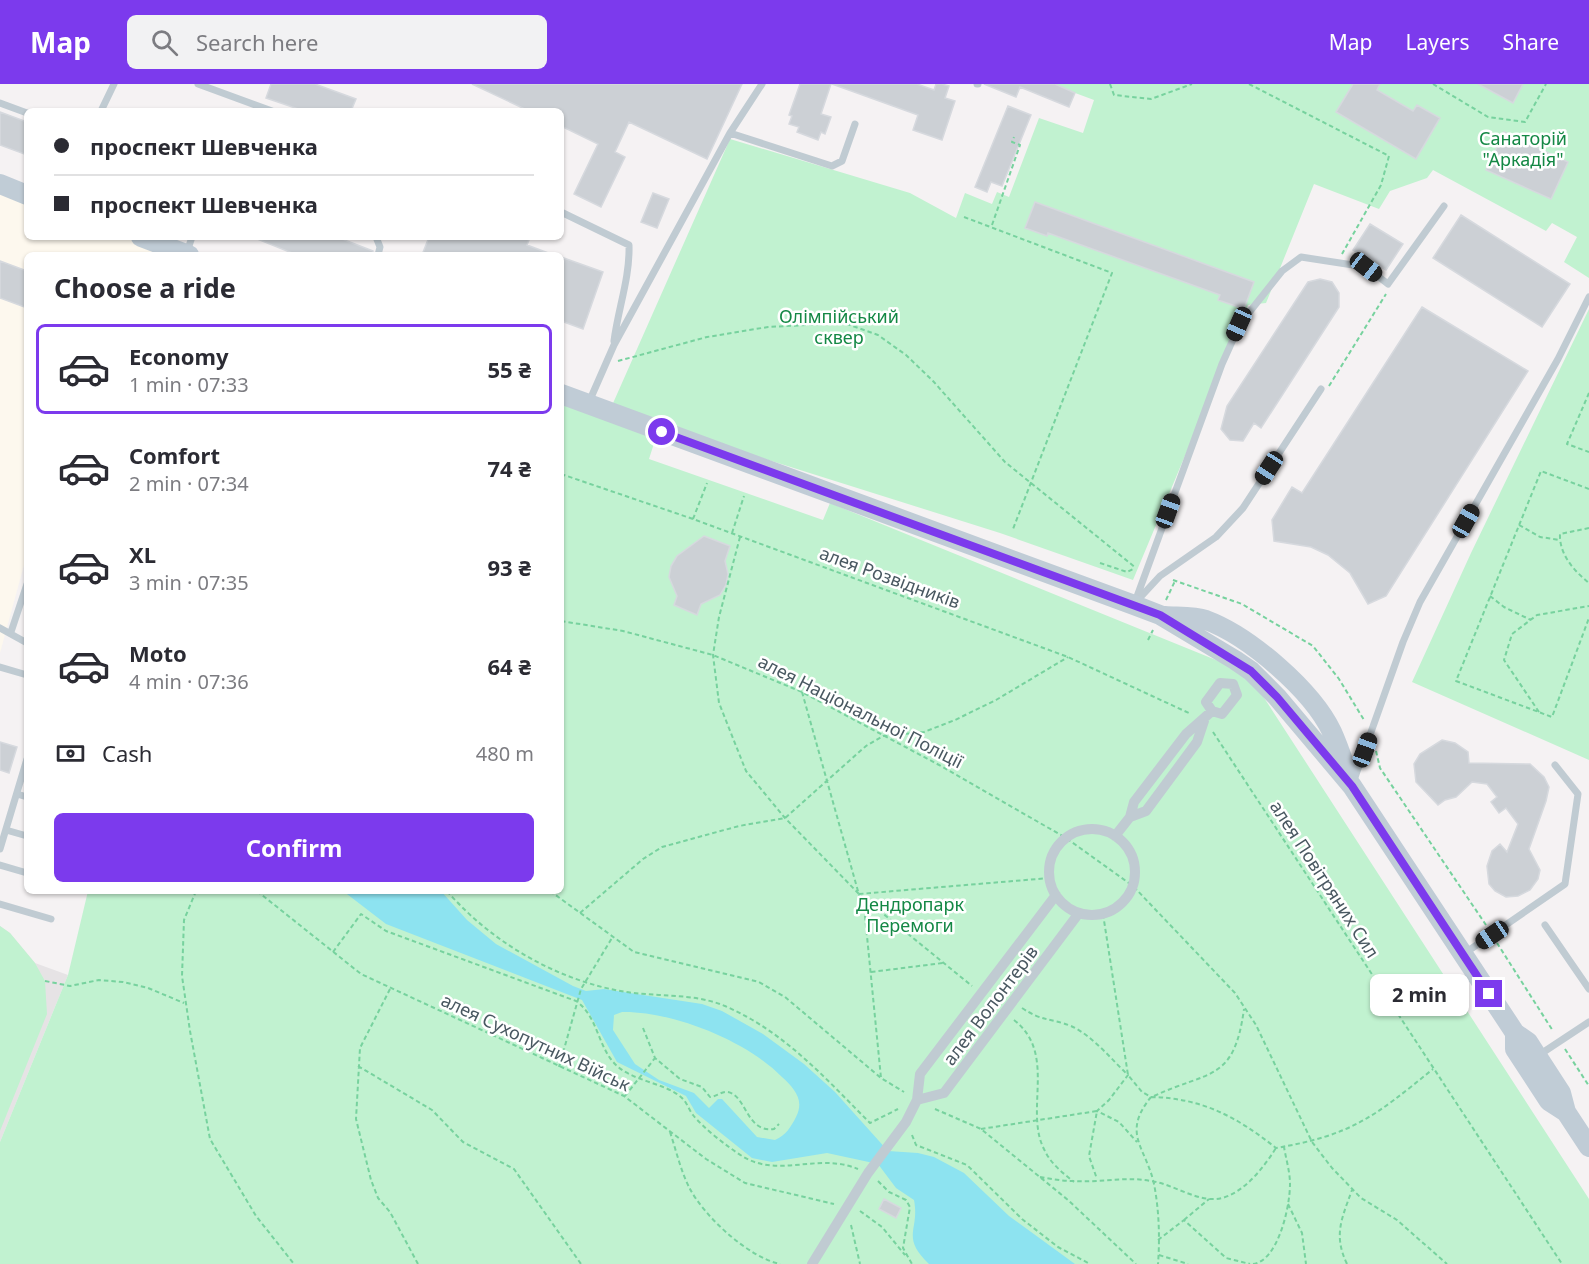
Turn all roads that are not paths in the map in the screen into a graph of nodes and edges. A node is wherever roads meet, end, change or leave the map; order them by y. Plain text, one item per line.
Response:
1 (114, 84) edge
2 (198, 84) edge
3 (762, 84) edge
4 (0, 103) edge
5 (102, 108) edge
6 (264, 108) edge
7 (24, 112) edge
8 (855, 124) dead end
9 (730, 134) junction
10 (0, 184) edge
11 (24, 194) edge
12 (1444, 206) dead end
13 (564, 213) edge
14 (150, 240) edge
15 (180, 250) edge
16 (1589, 297) edge
17 (614, 345) junction
18 (1321, 388) road end
19 (564, 395) edge
20 (588, 404) junction
21 (24, 593) edge
22 (1134, 605) junction
23 (0, 628) edge
24 (11, 632) junction
25 (24, 641) edge
26 (0, 667) edge
27 (24, 674) edge
28 (1212, 711) junction
29 (1555, 765) dead end
30 (24, 770) edge
31 (1352, 786) junction
32 (17, 794) junction
33 (24, 796) edge
34 (6, 830) junction
35 (24, 835) edge
36 (1115, 836) junction
37 (0, 849) edge
38 (0, 865) edge
39 (24, 872) edge
40 (1056, 895) junction
41 (0, 904) edge
42 (1079, 913) junction
43 (51, 919) dead end
44 (1545, 925) dead end
45 (1463, 954) junction
46 (1589, 988) edge
47 (1589, 1022) edge
48 (1515, 1033) junction
49 (1537, 1056) junction
50 (917, 1101) junction
51 (1566, 1112) junction
52 (1589, 1147) edge
53 (812, 1264) edge

1 - 5 lane
2 - 6 lane
3 - 9 lane
4 - 7 lane
8 - 9 lane
9 - 17 lane
10 - 11 main road
12 - 22 lane
13 - 17 lane
14 - 15 main road
16 - 31 lane
17 - 20 lane
18 - 22 lane
19 - 20 main road
20 - 22 main road
21 - 24 lane
22 - 31 main road
23 - 24 lane
24 - 25 lane
26 - 27 lane
28 - 28 street
28 - 36 street
29 - 45 lane
30 - 32 lane
31 - 45 main road
32 - 33 lane
32 - 34 lane
34 - 35 lane
34 - 37 lane
36 - 40 street
36 - 42 street
38 - 39 lane
40 - 42 street
40 - 50 street, алея Волонтерів
41 - 43 lane
42 - 50 street, алея Волонтерів
44 - 46 lane
45 - 48 main road
47 - 49 lane
48 - 49 main road
48 - 51 main road
49 - 51 main road
50 - 53 street, алея Волонтерів
51 - 52 main road

